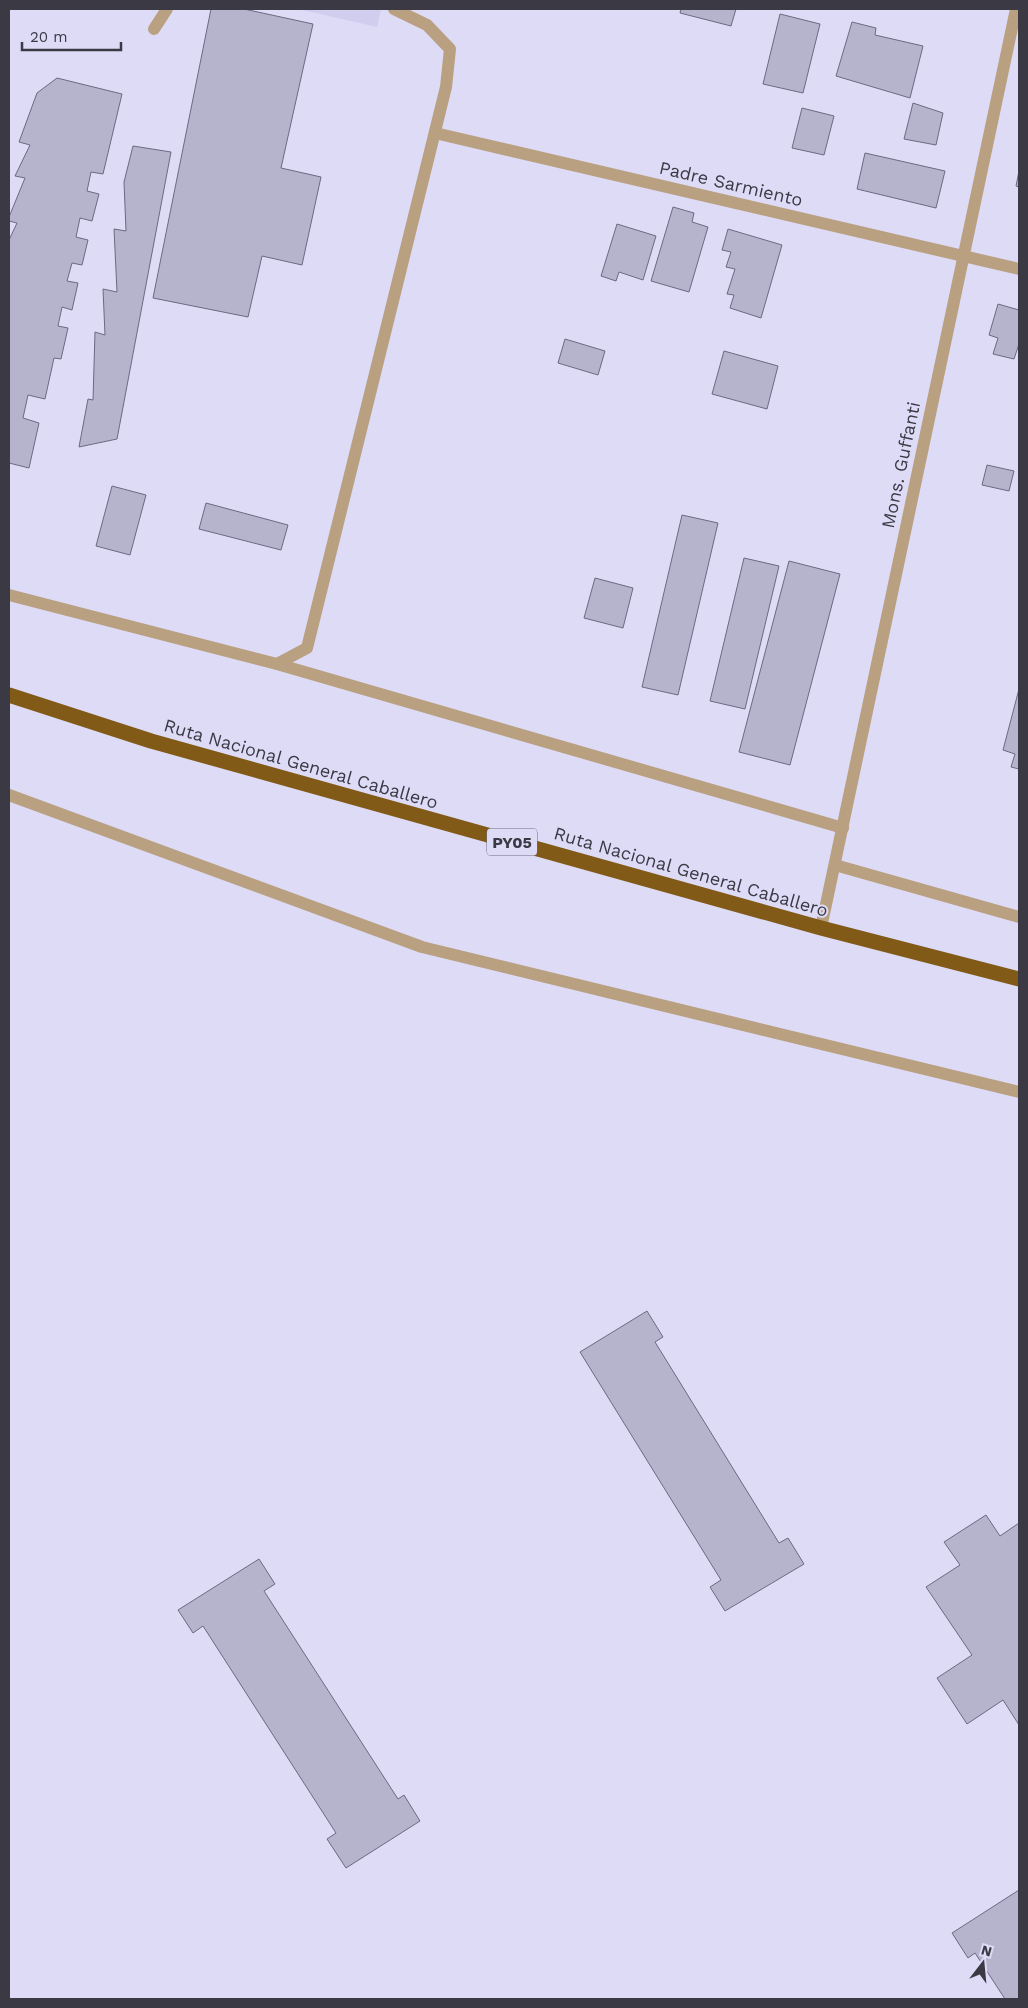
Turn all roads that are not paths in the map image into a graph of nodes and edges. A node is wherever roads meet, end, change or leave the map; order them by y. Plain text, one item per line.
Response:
1 (167, 9) edge
2 (394, 9) edge
3 (1016, 9) edge
4 (154, 29) dead end
5 (435, 133) junction
6 (963, 256) junction
7 (1019, 269) edge
8 (9, 595) edge
9 (277, 664) junction
10 (9, 695) edge
11 (9, 795) edge
12 (842, 828) junction
13 (835, 865) junction
14 (1019, 917) edge
15 (821, 928) junction
16 (1019, 979) edge
17 (1019, 1092) edge

1 - 4 street
2 - 5 street
3 - 6 street, Mons. Guffanti
5 - 6 street, Padre Sarmiento
5 - 9 street
6 - 7 street, Padre Sarmiento
6 - 12 street, Mons. Guffanti
8 - 9 street
9 - 12 street
10 - 15 highway, Ruta Nacional General Caballero / PY05
11 - 17 street
12 - 13 street, Mons. Guffanti
13 - 14 street
13 - 15 street, Mons. Guffanti
15 - 16 highway, Ruta Nacional General Caballero / PY05

